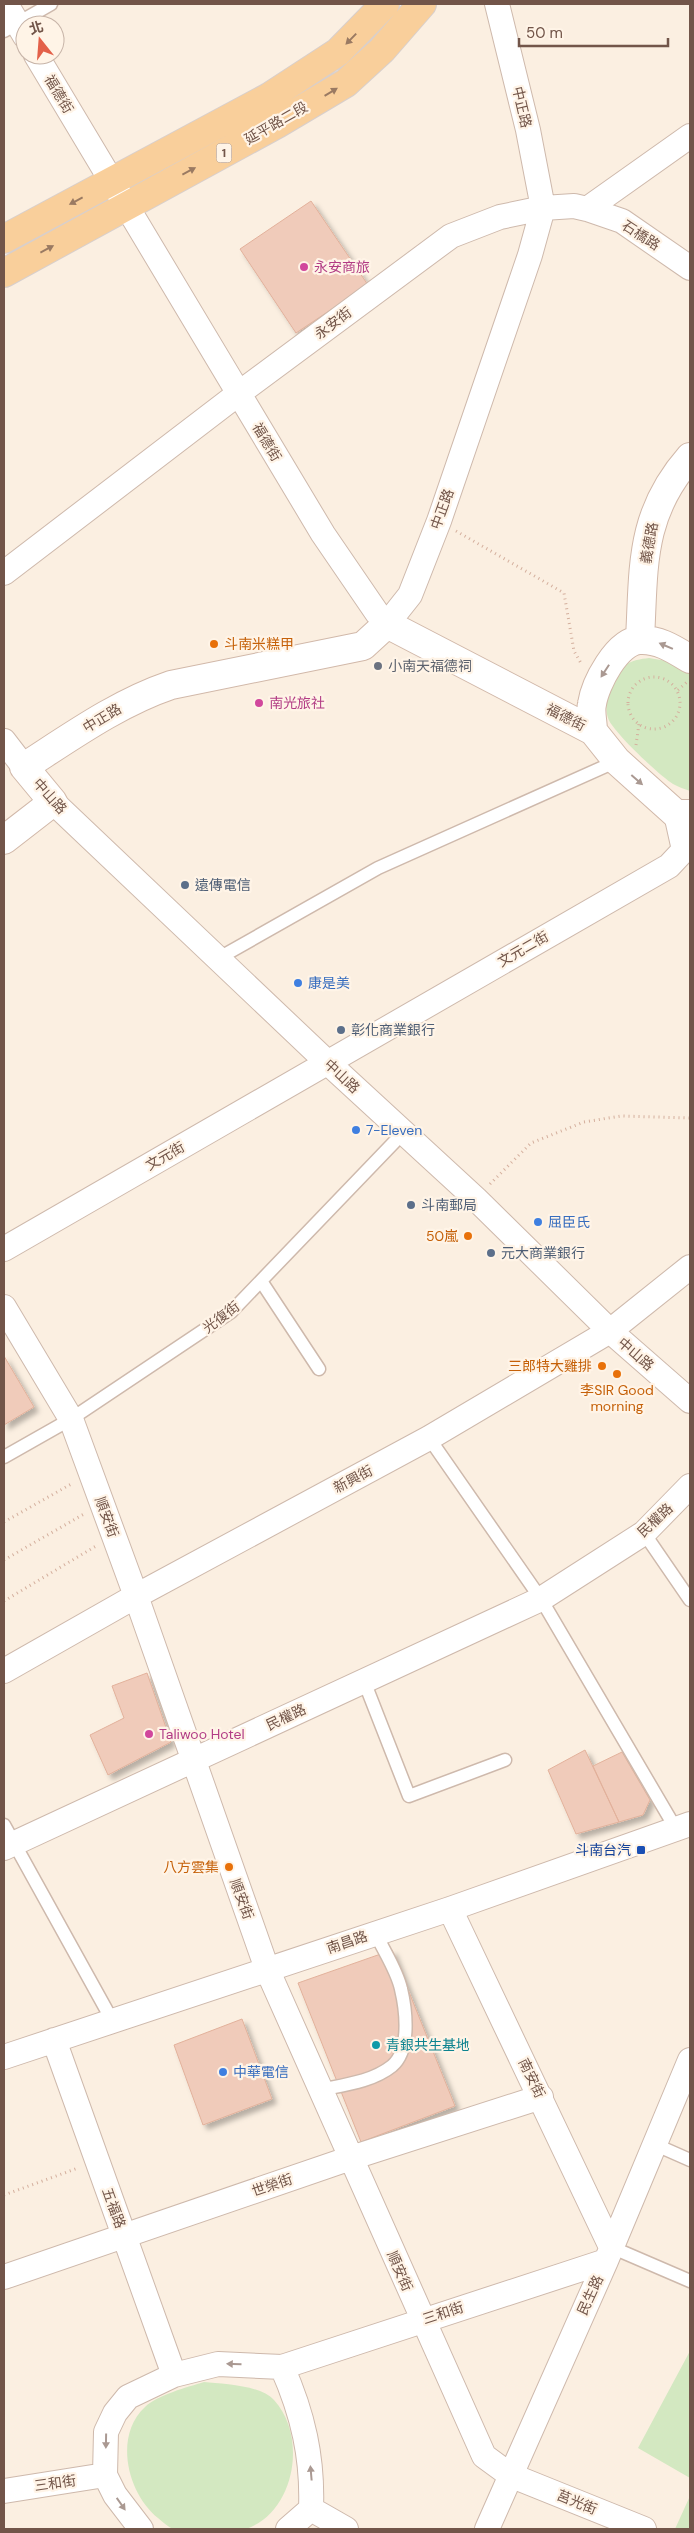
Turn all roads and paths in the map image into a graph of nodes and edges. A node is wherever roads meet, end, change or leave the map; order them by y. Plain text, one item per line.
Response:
1 (6, 4) edge
2 (51, 4) edge
3 (385, 4) edge
4 (422, 4) edge
5 (497, 4) edge
6 (36, 15) edge
7 (15, 27) edge
8 (42, 65) edge
9 (690, 136) edge
10 (112, 182) junction
11 (126, 207) junction
12 (543, 208) junction
13 (587, 208) junction
14 (4, 239) edge
15 (690, 268) edge
16 (4, 272) edge
17 (238, 394) junction
18 (687, 469) edge
19 (438, 520) junction
20 (4, 573) edge
21 (387, 624) junction
22 (640, 639) junction
23 (690, 659) edge
24 (690, 678) edge
25 (596, 686) junction
26 (678, 690) junction
27 (593, 731) junction
28 (4, 741) edge
29 (616, 761) junction
30 (24, 767) junction
31 (53, 802) junction
32 (683, 814) edge
33 (4, 840) edge
34 (219, 958) junction
35 (327, 1062) junction
36 (690, 1118) edge
37 (403, 1132) junction
38 (476, 1199) junction
39 (4, 1249) edge
40 (690, 1267) edge
41 (261, 1281) junction
42 (4, 1307) edge
43 (610, 1331) junction
44 (320, 1369) dead end
45 (690, 1401) edge
46 (71, 1419) junction
47 (429, 1438) junction
48 (4, 1457) edge
49 (91, 1473) junction
50 (690, 1486) edge
51 (102, 1504) junction
52 (4, 1522) edge
53 (644, 1533) junction
54 (114, 1536) junction
55 (4, 1560) edge
56 (136, 1596) junction
57 (541, 1599) junction
58 (690, 1600) edge
59 (4, 1601) edge
60 (4, 1671) edge
61 (364, 1681) junction
62 (192, 1760) junction
63 (505, 1760) dead end
64 (683, 1827) edge
65 (7, 1838) edge
66 (450, 1909) junction
67 (375, 1932) junction
68 (267, 1969) junction
69 (112, 2020) junction
70 (54, 2040) junction
71 (4, 2057) edge
72 (690, 2060) edge
73 (319, 2090) junction
74 (541, 2097) junction
75 (656, 2145) junction
76 (351, 2158) junction
77 (690, 2160) edge
78 (96, 2161) junction
79 (4, 2195) edge
80 (125, 2236) junction
81 (608, 2254) junction
82 (4, 2277) edge
83 (690, 2281) edge
84 (422, 2320) junction
85 (282, 2367) junction
86 (174, 2375) junction
87 (105, 2475) junction
88 (510, 2475) junction
89 (4, 2490) edge
90 (311, 2509) junction
91 (141, 2529) edge
92 (288, 2529) edge
93 (346, 2529) edge
94 (487, 2529) edge
95 (644, 2529) edge

1 - 7 street
2 - 6 lane
3 -> 10 main road, 延平路二段 / 1
11 -> 4 main road, 延平路二段 / 1
5 - 12 street, 中正路
8 - 10 street, 福德街
9 - 13 street
10 - 11 street, 福德街
10 -> 14 main road, 延平路二段 / 1
16 -> 11 main road, 延平路二段 / 1
11 - 17 street, 福德街
12 - 13 street, 永安街
12 - 17 street, 永安街
12 - 19 street, 中正路
13 - 15 street, 石橋路
17 - 20 street, 永安街
17 - 21 street, 福德街
18 - 22 main road, 義德路
19 - 21 street, 中正路
19 - 25 path
21 - 27 main road, 福德街
21 - 30 main road, 中正路
23 -> 22 main road
22 -> 25 main road, 福德街
24 - 26 path
25 - 27 main road, 福德街
26 - 26 path
27 - 29 main road, 福德街
28 - 30 street, 中山路
29 -> 32 main road, 福德街
29 - 34 lane
30 - 31 main road, 中山路
31 - 33 main road
31 - 34 street, 中山路
32 - 35 street, 文元二街
34 - 35 street, 中山路
35 - 37 street, 中山路
35 - 39 street, 文元街
36 - 38 path
37 - 38 street, 中山路
37 - 41 lane, 光復街
38 - 43 street, 中山路
40 - 43 street, 新興街
41 - 44 lane
41 - 46 lane, 光復街
42 - 46 street, 順安街
43 - 45 street, 中山路
43 - 47 street, 新興街
46 - 48 lane, 光復街
46 - 49 street, 順安街
47 - 56 street, 新興街
47 - 57 lane
49 - 51 street, 順安街
49 - 52 path
50 - 53 street, 民權路
51 - 54 street, 順安街
51 - 55 path
53 - 57 street, 民權路
53 - 58 lane
54 - 56 street, 順安街
54 - 59 path
56 - 60 street, 新興街
56 - 62 street, 順安街
57 - 61 street, 民權路
57 - 64 lane
61 - 62 street, 民權路
61 - 63 lane
62 - 65 street, 民權路
62 - 68 street, 順安街
64 - 66 street, 南昌路
65 - 69 lane
66 - 67 street, 南昌路
66 - 74 street, 南安街
67 - 68 street, 南昌路
67 - 73 lane
68 - 69 street, 南昌路
68 - 73 street, 順安街
69 - 70 street, 南昌路
70 - 71 street, 南昌路
70 - 78 street, 五福路
72 - 75 street, 民生路
73 - 76 street, 順安街
74 - 76 street, 世榮街
74 - 81 street, 南安街
75 - 77 lane
75 - 81 street, 民生路
76 - 80 street, 世榮街
76 - 84 street, 順安街
78 - 79 path
78 - 80 street, 五福路
80 - 82 street, 世榮街
80 - 86 street, 五福路
81 - 83 lane
81 - 84 street, 三和街
81 - 88 street, 民生路
84 - 85 street, 三和街
84 - 88 street, 順安街
85 -> 86 street
90 -> 85 street
86 -> 87 street
87 - 89 street, 三和街
87 -> 91 street
88 - 94 street, 民生路
88 - 95 street, 莒光街
90 - 92 street
90 - 93 street

